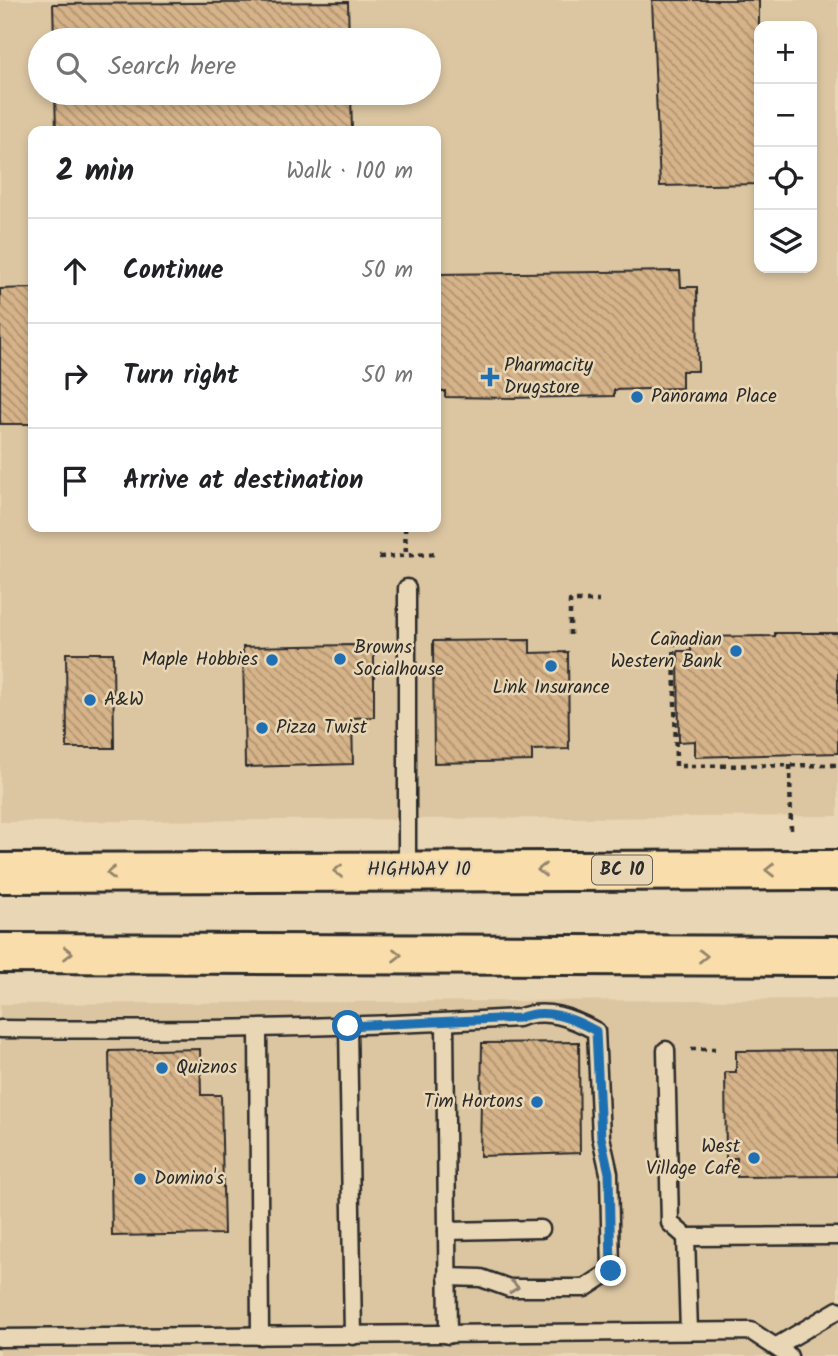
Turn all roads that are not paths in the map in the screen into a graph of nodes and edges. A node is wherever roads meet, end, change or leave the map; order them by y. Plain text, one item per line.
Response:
1 (407, 588) dead end
2 (407, 870) junction
3 (838, 870) edge
4 (0, 873) edge
5 (0, 953) edge
6 (838, 956) edge
7 (445, 1022) junction
8 (348, 1026) junction
9 (0, 1029) edge
10 (258, 1029) junction
11 (666, 1050) dead end
12 (541, 1229) dead end
13 (447, 1231) junction
14 (838, 1236) edge
15 (686, 1237) junction
16 (447, 1277) junction
17 (838, 1310) edge
18 (689, 1331) junction
19 (448, 1335) junction
20 (260, 1336) junction
21 (353, 1336) junction
22 (0, 1338) edge
23 (783, 1351) edge

1 - 2 lane
3 -> 2 highway, HIGHWAY 10 / BC 10
2 -> 4 highway, HIGHWAY 10 / BC 10
5 -> 6 highway
7 - 8 lane
7 - 13 lane
16 -> 7 lane
8 - 10 lane
8 - 21 lane
9 - 10 lane
10 - 20 lane
11 - 15 lane
12 - 13 lane
13 - 16 lane
14 - 15 lane
15 - 18 lane
16 - 19 lane
17 - 23 lane
18 - 19 lane
18 - 23 lane
19 - 21 lane
20 - 21 lane
20 - 22 lane

